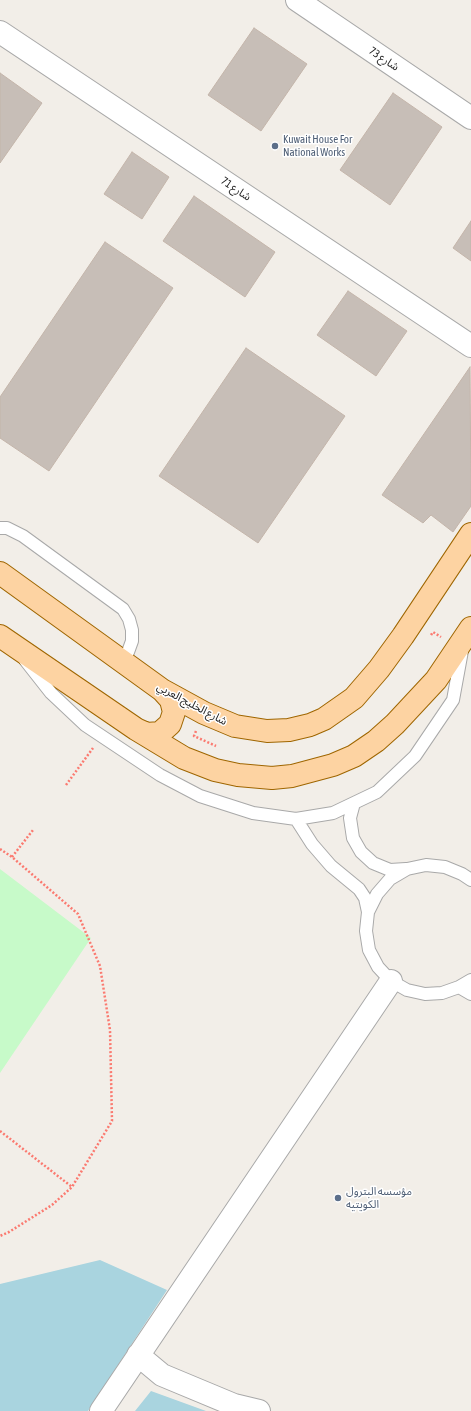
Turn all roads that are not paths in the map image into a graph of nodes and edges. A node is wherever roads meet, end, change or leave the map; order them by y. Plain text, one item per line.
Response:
1 (296, 0) edge
2 (0, 32) edge
3 (471, 118) edge
4 (471, 346) edge
5 (0, 528) edge
6 (471, 534) edge
7 (0, 573) edge
8 (464, 639) edge
9 (6, 641) edge
10 (121, 661) junction
11 (162, 690) junction
12 (136, 729) junction
13 (354, 803) junction
14 (296, 820) junction
15 (407, 869) junction
16 (471, 880) edge
17 (368, 912) junction
18 (471, 980) edge
19 (392, 981) junction
20 (459, 988) junction
21 (471, 994) edge
22 (138, 1355) junction
23 (101, 1411) edge
24 (259, 1411) edge

1 - 3 street, شارع 73
2 - 4 street, شارع 71
5 - 10 lane
6 - 11 main road, شارع الخليج العربي
7 - 10 main road, شارع الخليج العربي
8 - 12 main road
8 - 13 lane
9 - 12 main road
9 - 14 lane
10 - 11 main road, شارع الخليج العربي
11 - 12 main road
13 - 14 lane
13 - 15 lane
14 - 17 lane
15 - 16 lane
15 - 17 lane
17 - 19 lane
18 - 20 lane
19 - 20 lane
19 - 22 street
20 - 21 lane
22 - 23 street
22 - 24 street

